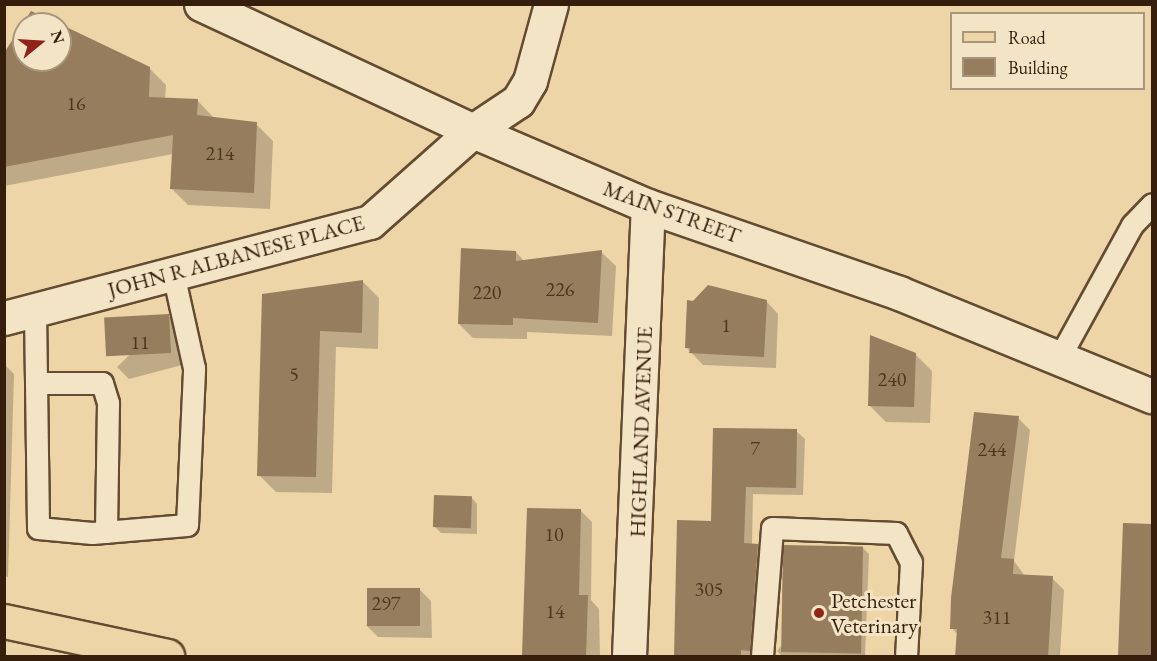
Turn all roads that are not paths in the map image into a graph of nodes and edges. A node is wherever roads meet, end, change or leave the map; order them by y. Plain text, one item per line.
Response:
1 (201, 4) edge
2 (551, 4) edge
3 (473, 131) junction
4 (1152, 204) edge
5 (648, 206) junction
6 (174, 273) junction
7 (20, 314) edge
8 (1059, 358) junction
9 (36, 383) junction
10 (1152, 396) edge
11 (106, 531) junction
12 (4, 621) edge
13 (75, 647) edge
14 (167, 657) edge
15 (629, 657) edge
16 (762, 657) edge
17 (906, 657) edge

1 - 3 street, MAIN STREET
2 - 3 street, JOHN R ALBANESE PLACE
3 - 5 street, MAIN STREET
3 - 6 street, JOHN R ALBANESE PLACE
4 - 8 lane
5 - 8 street, MAIN STREET
5 - 15 street, HIGHLAND AVENUE
6 - 7 street, JOHN R ALBANESE PLACE
6 - 11 lane
7 - 9 lane
8 - 10 street, MAIN STREET
9 - 11 lane
9 - 11 lane
12 - 13 main road
13 - 14 main road
16 - 17 lane

